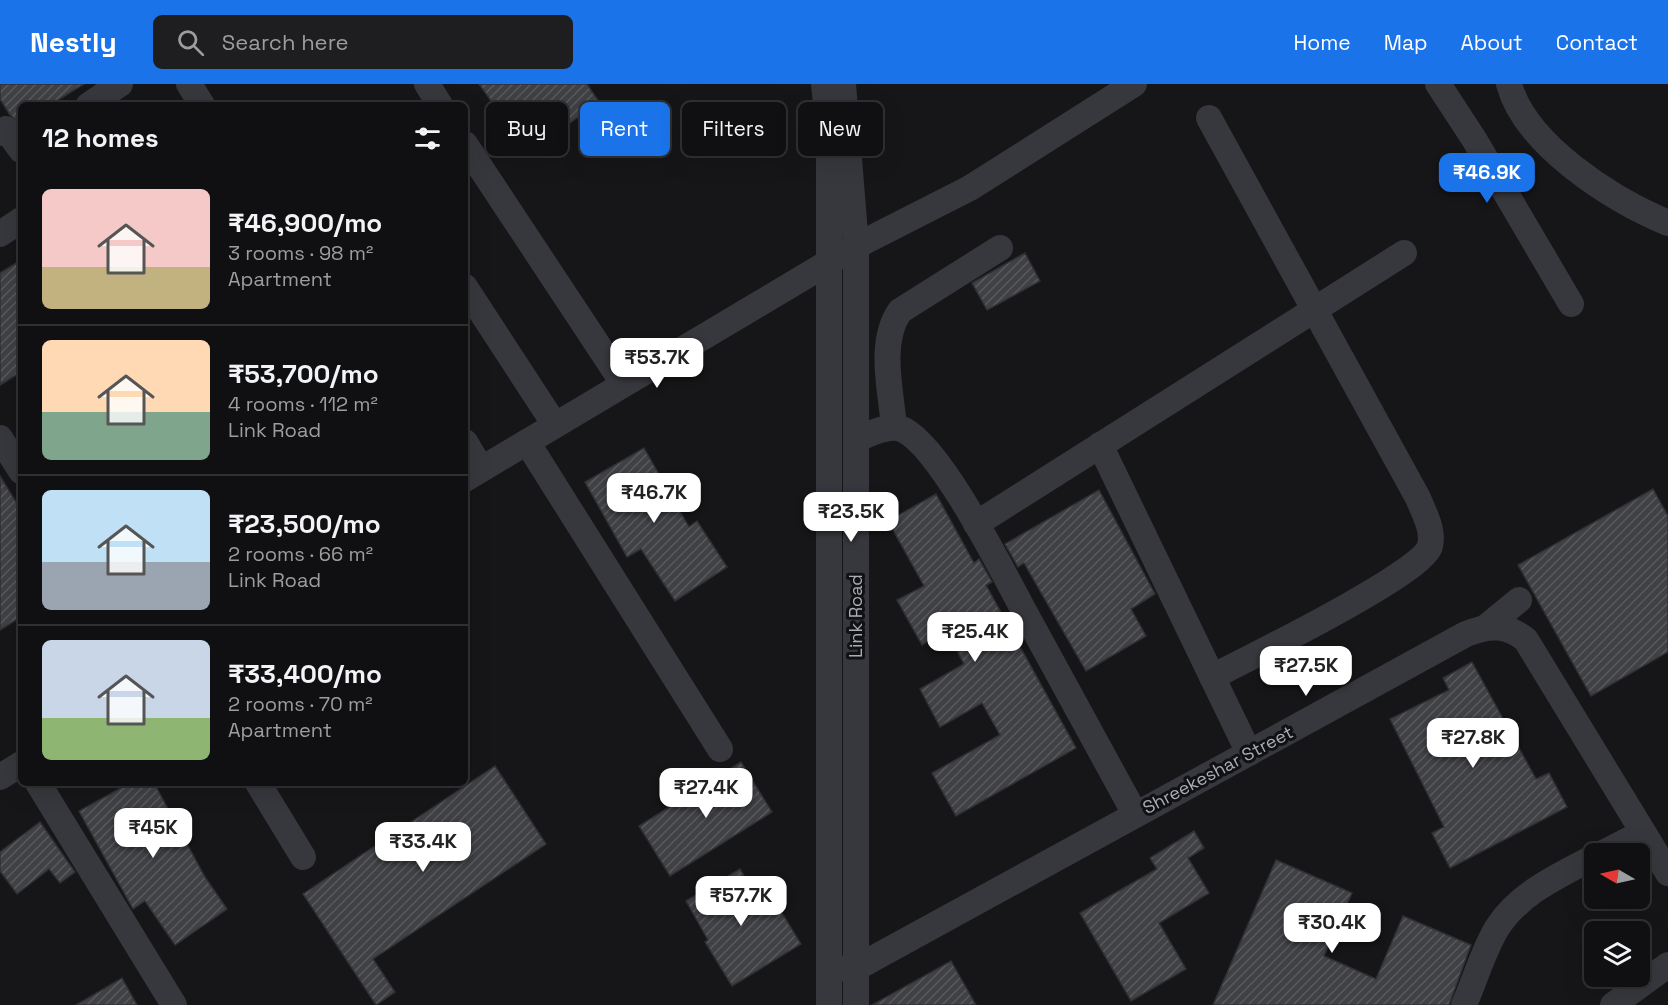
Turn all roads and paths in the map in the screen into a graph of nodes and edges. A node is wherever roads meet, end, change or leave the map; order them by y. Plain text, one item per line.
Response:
1 (120, 84) edge
2 (189, 84) edge
3 (427, 84) edge
4 (824, 84) edge
5 (843, 84) edge
6 (1134, 84) edge
7 (1438, 84) edge
8 (1507, 88) edge
9 (93, 102) edge
10 (200, 102) edge
11 (438, 102) edge
12 (1209, 118) dead end
13 (0, 133) edge
14 (18, 146) edge
15 (468, 149) edge
16 (18, 222) edge
17 (1668, 223) edge
18 (0, 234) edge
19 (856, 246) junction
20 (999, 248) dead end
21 (1404, 253) dead end
22 (829, 263) junction
23 (468, 292) edge
24 (1571, 304) dead end
25 (1314, 309) junction
26 (624, 383) junction
27 (555, 425) junction
28 (894, 427) junction
29 (0, 438) edge
30 (857, 439) junction
31 (527, 442) junction
32 (1100, 446) junction
33 (468, 454) edge
34 (18, 466) edge
35 (473, 474) edge
36 (976, 524) junction
37 (1518, 600) dead end
38 (1486, 627) junction
39 (1212, 677) junction
40 (720, 749) dead end
41 (1249, 753) junction
42 (18, 766) edge
43 (0, 777) edge
44 (41, 786) edge
45 (260, 786) edge
46 (1136, 814) junction
47 (1642, 832) junction
48 (1622, 843) edge
49 (303, 857) dead end
50 (1584, 863) edge
51 (1668, 873) edge
52 (1668, 964) edge
53 (856, 968) junction
54 (829, 969) junction
55 (174, 1005) edge
56 (829, 1005) edge
57 (856, 1005) edge
58 (1464, 1005) edge
59 (1612, 1005) edge

1 - 9 street
2 - 10 street
3 - 11 street
4 - 22 street, Link Road
5 - 19 street, Link Road
6 - 19 street
7 - 24 street
8 - 17 street
12 - 25 street
13 - 14 street
15 - 26 street
16 - 18 street
19 - 22 street
19 - 30 street, Link Road
20 - 28 street
21 - 25 street
22 - 26 street
22 - 54 street, Link Road
23 - 27 street
25 - 32 street
25 - 39 street
26 - 27 street
27 - 31 street
28 - 30 street
28 - 36 street
29 - 34 street
30 - 53 street, Link Road
31 - 35 street
31 - 40 street
32 - 36 street
32 - 39 street
33 - 35 street
36 - 46 street
37 - 38 street
38 - 41 street, Shreekeshar Street
38 - 47 street
39 - 41 street
41 - 46 street, Shreekeshar Street
42 - 43 street
44 - 55 street
45 - 49 street
46 - 53 street, Shreekeshar Street
47 - 48 street
47 - 51 street
50 - 58 street
52 - 59 street
53 - 54 street, Shreekeshar Street
53 - 57 street, Link Road
54 - 56 street, Link Road

